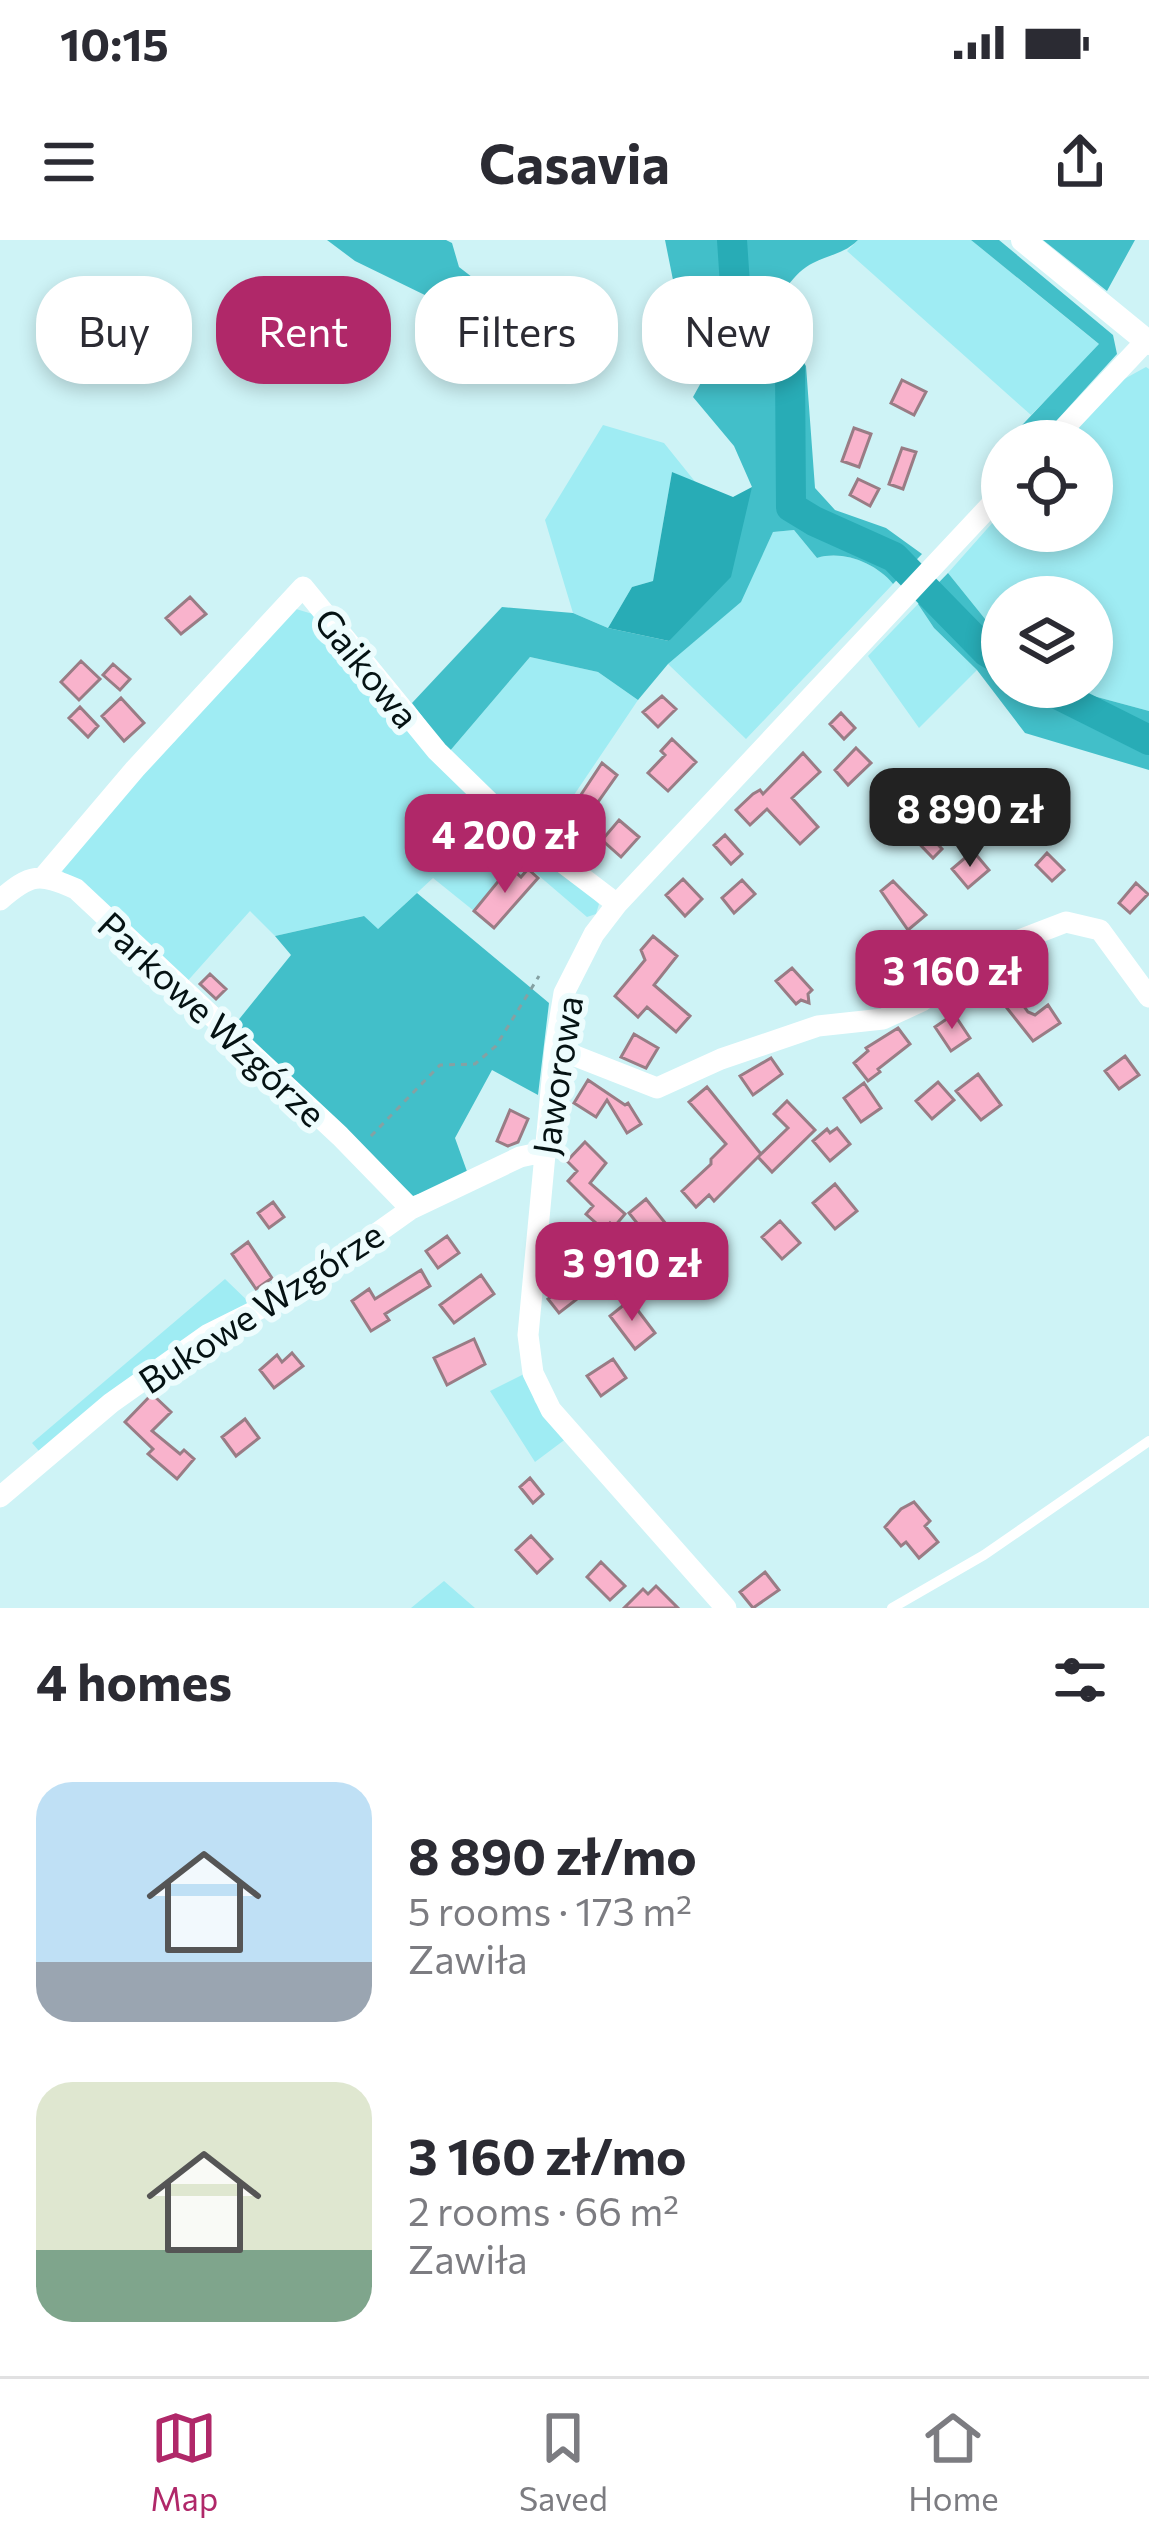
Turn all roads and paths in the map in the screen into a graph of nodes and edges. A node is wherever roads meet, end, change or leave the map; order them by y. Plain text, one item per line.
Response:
1 (1023, 240) edge
2 (1148, 342) edge
3 (1072, 420) edge
4 (981, 515) edge
5 (45, 875) junction
6 (0, 900) edge
7 (617, 904) junction
8 (538, 976) dead end
9 (1149, 997) edge
10 (555, 1048) junction
11 (356, 1152) junction
12 (543, 1152) junction
13 (411, 1209) junction
14 (1149, 1442) edge
15 (0, 1497) edge
16 (726, 1608) edge
17 (892, 1608) edge

1 - 2 street
2 - 3 street
4 - 7 street, Jaworowa
5 - 6 street
5 - 7 street, Gaikowa
5 - 11 street, Parkowe Wzgórze
7 - 10 street, Jaworowa
8 - 11 path
9 - 10 street
10 - 12 street, Jaworowa
11 - 13 street, Parkowe Wzgórze
12 - 13 street, Bukowe Wzgórze
12 - 16 street, Jaworowa
13 - 15 street, Bukowe Wzgórze
14 - 17 lane

